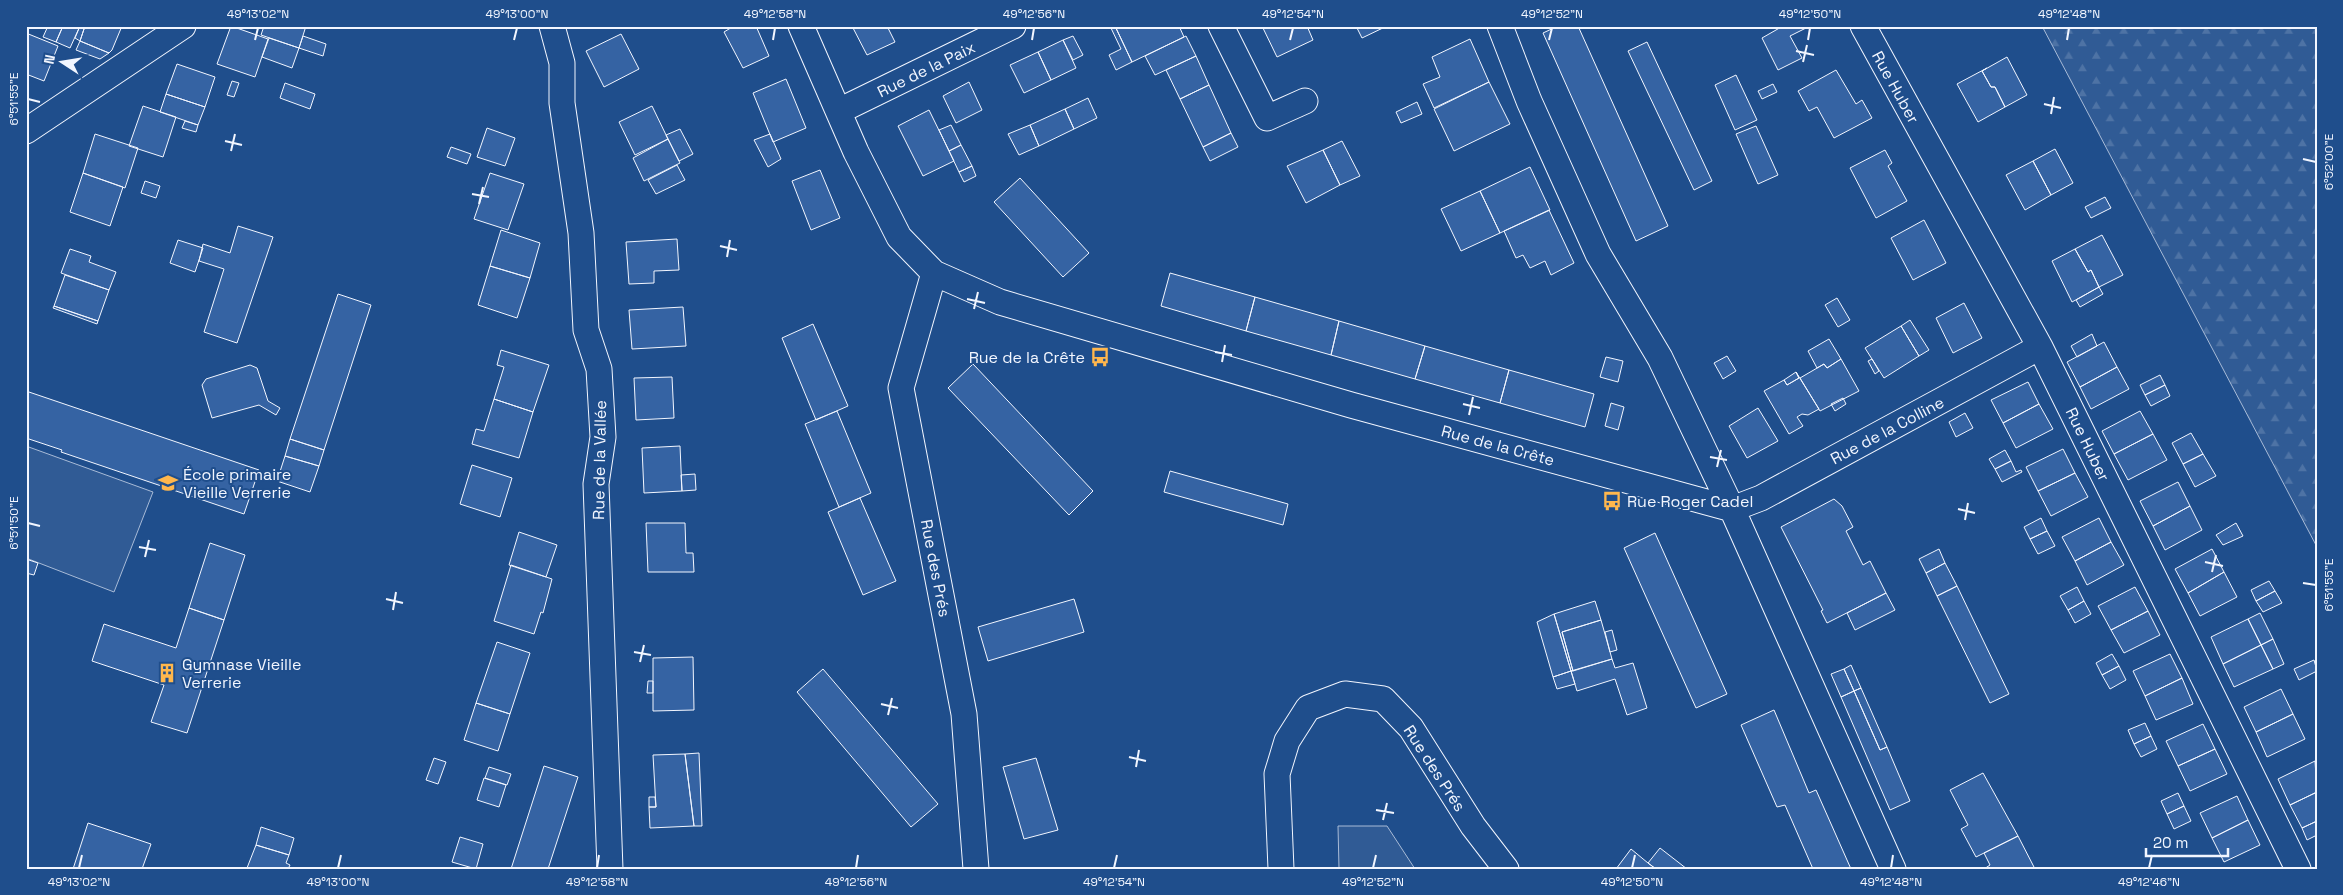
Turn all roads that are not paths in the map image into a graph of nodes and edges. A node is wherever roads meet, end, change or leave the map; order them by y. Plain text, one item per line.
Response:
1 (183, 26) edge
2 (552, 26) edge
3 (801, 26) edge
4 (1013, 26) edge
5 (1221, 26) edge
6 (1500, 26) edge
7 (1863, 26) edge
8 (1305, 101) dead end
9 (839, 111) junction
10 (26, 131) edge
11 (934, 273) junction
12 (2040, 347) junction
13 (1732, 509) junction
14 (610, 869) edge
15 (976, 869) edge
16 (1281, 869) edge
17 (1506, 869) edge
18 (1893, 869) edge
19 (2298, 869) edge

1 - 10 street
2 - 14 street, Rue de la Vallée
3 - 9 street, Rue de la Crête
4 - 9 street, Rue de la Paix
5 - 8 street
6 - 13 street
7 - 12 street, Rue Huber
9 - 11 street, Rue de la Crête
11 - 13 street, Rue de la Crête
11 - 15 street, Rue des Prés
12 - 13 street, Rue de la Colline
12 - 19 street, Rue Huber
13 - 18 street
16 - 17 street, Rue des Prés

